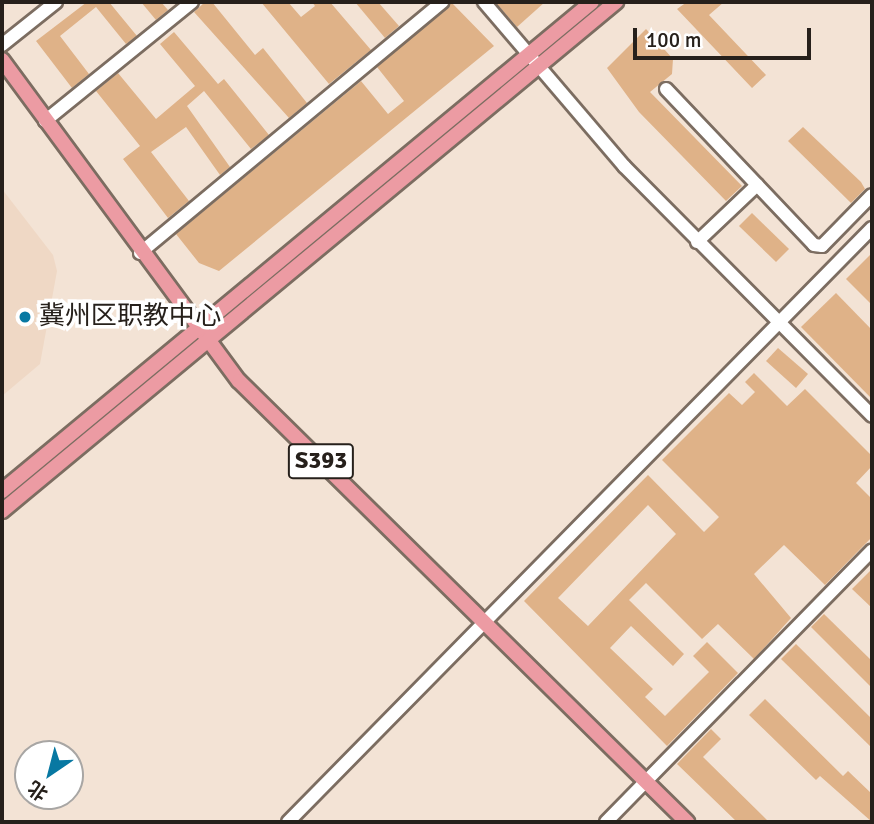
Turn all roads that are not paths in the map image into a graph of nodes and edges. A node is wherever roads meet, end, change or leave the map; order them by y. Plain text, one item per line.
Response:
1 (56, 2) edge
2 (192, 2) edge
3 (442, 2) edge
4 (484, 2) edge
5 (592, 2) edge
6 (616, 2) edge
7 (2, 46) edge
8 (528, 55) junction
9 (2, 60) edge
10 (537, 67) junction
11 (666, 89) dead end
12 (46, 121) junction
13 (757, 186) junction
14 (872, 195) edge
15 (872, 228) edge
16 (697, 242) junction
17 (140, 253) junction
18 (777, 324) junction
19 (196, 330) junction
20 (206, 342) junction
21 (872, 416) edge
22 (2, 491) edge
23 (2, 511) edge
24 (872, 550) edge
25 (485, 623) junction
26 (645, 782) junction
27 (288, 822) edge
28 (606, 822) edge
29 (687, 822) edge

1 - 7 street
2 - 12 street
3 - 17 street
4 - 8 street
5 - 8 main road
6 - 10 main road
8 - 10 street
8 - 19 main road
9 - 12 main road, S393
10 - 16 street
10 - 20 main road
11 - 13 street
12 - 17 main road, S393
13 - 14 street
13 - 16 street
15 - 18 street
16 - 18 street
17 - 19 main road, S393
18 - 21 street
18 - 25 street
19 - 20 main road, S393
19 - 22 main road
20 - 23 main road
20 - 25 main road, S393
24 - 26 street
25 - 26 main road, S393
25 - 27 street
26 - 28 street
26 - 29 main road, S393

